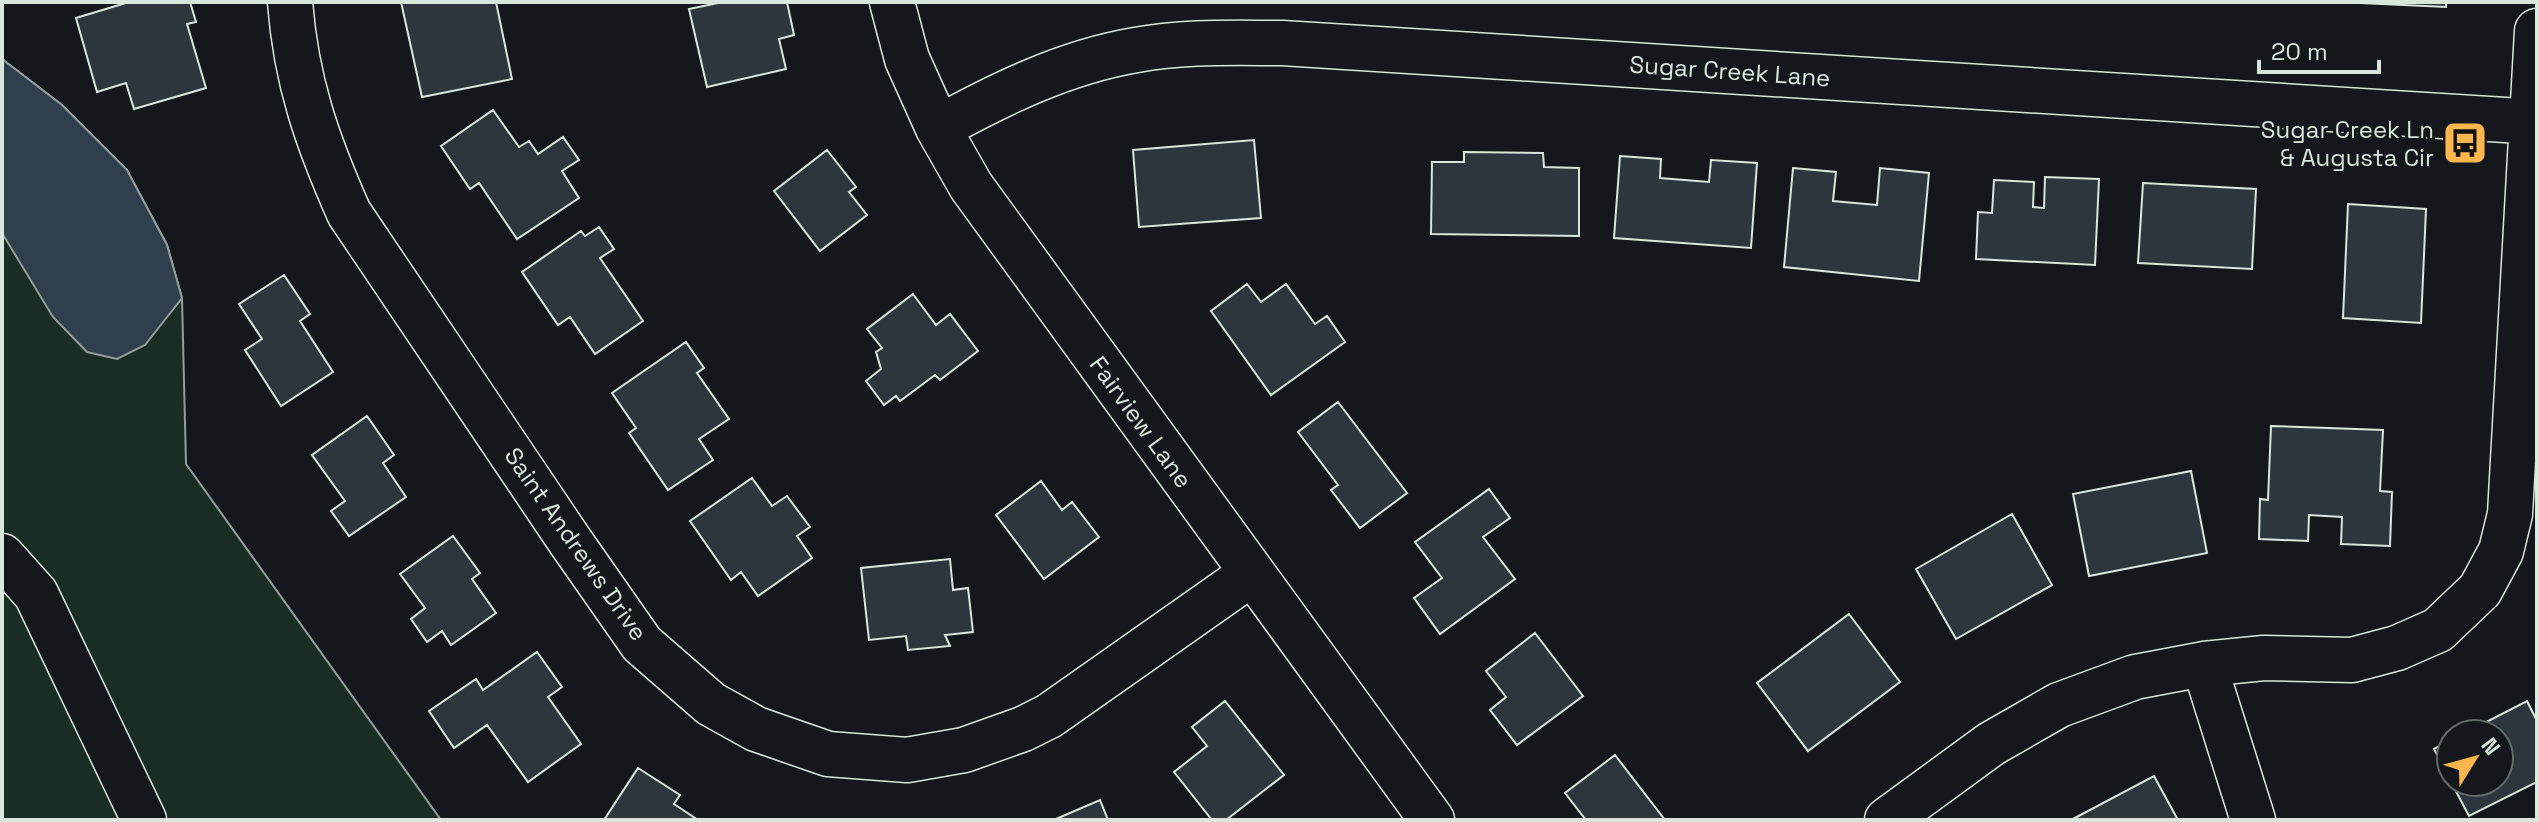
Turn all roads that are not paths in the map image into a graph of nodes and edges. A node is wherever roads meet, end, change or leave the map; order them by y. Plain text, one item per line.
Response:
1 (290, 2) edge
2 (892, 2) edge
3 (2537, 31) edge
4 (2535, 122) edge
5 (938, 128) junction
6 (2, 556) edge
7 (1251, 574) junction
8 (2204, 664) junction
9 (144, 820) edge
10 (1432, 820) edge
11 (1887, 820) edge
12 (2253, 820) edge

1 - 7 street, Saint Andrews Drive
2 - 5 street, Fairview Lane
3 - 4 street
4 - 5 street, Sugar Creek Lane
4 - 8 street
5 - 7 street, Fairview Lane
6 - 9 street
7 - 10 street, Fairview Lane
8 - 11 street
8 - 12 street

